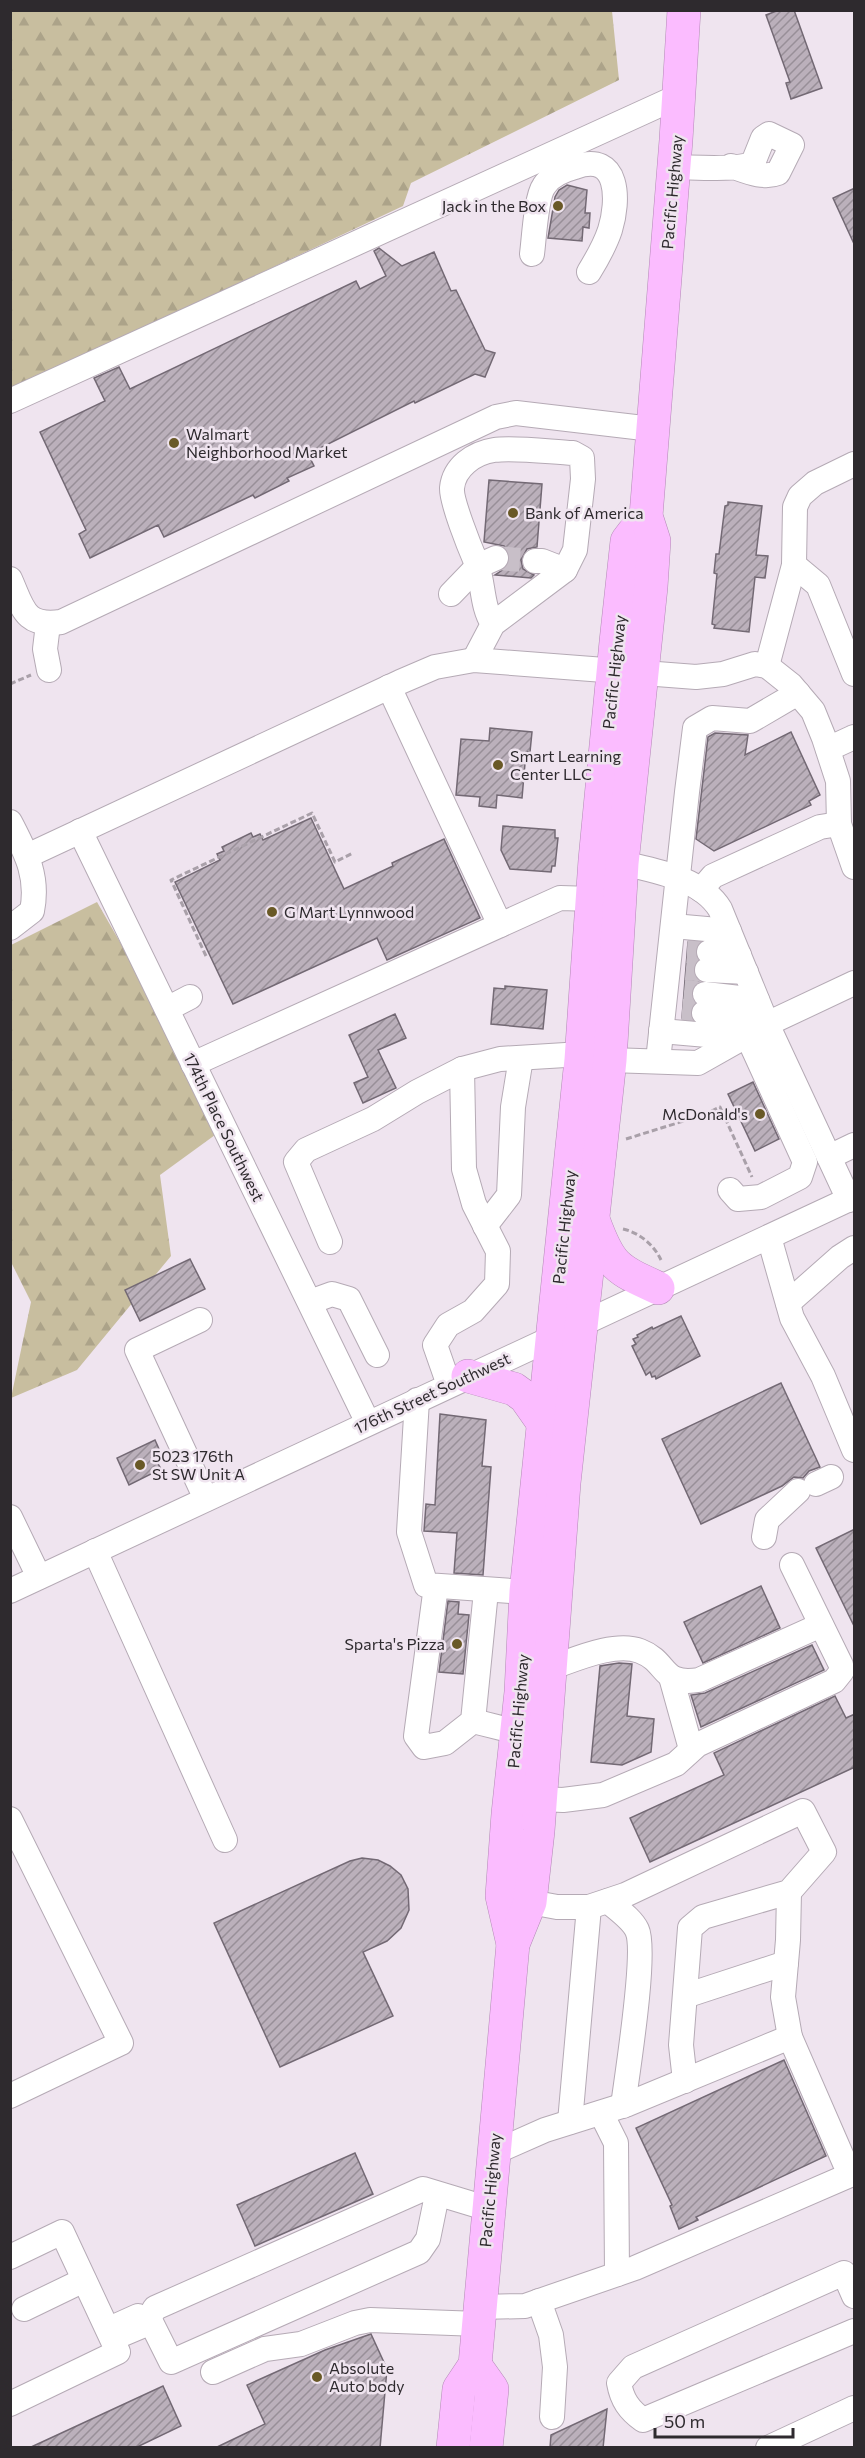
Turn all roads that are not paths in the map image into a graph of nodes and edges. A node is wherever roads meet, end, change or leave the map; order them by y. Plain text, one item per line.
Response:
1 (684, 10) edge
2 (679, 96) junction
3 (731, 166) dead end
4 (674, 167) junction
5 (532, 254) dead end
6 (589, 272) dead end
7 (10, 401) edge
8 (652, 429) junction
9 (855, 464) edge
10 (536, 561) tunnel mouth
11 (487, 562) junction
12 (794, 565) junction
13 (565, 570) junction
14 (10, 579) edge
15 (451, 594) dead end
16 (48, 624) junction
17 (493, 624) junction
18 (474, 660) junction
19 (767, 666) junction
20 (49, 670) dead end
21 (627, 672) junction
22 (855, 674) edge
23 (389, 687) junction
24 (798, 693) junction
25 (855, 737) edge
26 (828, 749) junction
27 (10, 822) edge
28 (839, 824) junction
29 (80, 831) junction
30 (27, 856) junction
31 (622, 863) junction
32 (855, 867) edge
33 (677, 879) junction
34 (700, 890) junction
35 (593, 899) junction
36 (500, 925) junction
37 (10, 928) edge
38 (729, 931) junction
39 (686, 955) junction
40 (742, 963) junction
41 (855, 983) edge
42 (190, 997) dead end
43 (681, 1006) junction
44 (167, 1009) junction
45 (756, 1023) junction
46 (596, 1057) junction
47 (521, 1058) junction
48 (658, 1061) junction
49 (193, 1064) junction
50 (462, 1069) junction
51 (855, 1145) edge
52 (829, 1157) junction
53 (730, 1190) dead end
54 (852, 1198) edge
55 (604, 1222) junction
56 (486, 1226) junction
57 (769, 1237) junction
58 (330, 1242) dead end
59 (855, 1248) edge
60 (660, 1275) junction
61 (309, 1302) junction
62 (788, 1304) junction
63 (200, 1320) dead end
64 (582, 1323) junction
65 (553, 1336) junction
66 (377, 1354) dead end
67 (458, 1381) junction
68 (417, 1400) junction
69 (368, 1423) junction
70 (544, 1424) junction
71 (855, 1450) edge
72 (815, 1484) dead end
73 (206, 1499) junction
74 (10, 1517) edge
75 (764, 1537) dead end
76 (95, 1551) junction
77 (792, 1565) dead end
78 (39, 1577) junction
79 (436, 1586) junction
80 (10, 1591) edge
81 (486, 1591) junction
82 (526, 1592) junction
83 (821, 1625) junction
84 (550, 1668) junction
85 (670, 1677) junction
86 (473, 1721) junction
87 (518, 1732) junction
88 (692, 1749) junction
89 (540, 1799) junction
90 (10, 1819) edge
91 (225, 1840) dead end
92 (536, 1854) junction
93 (789, 1892) junction
94 (530, 1902) junction
95 (598, 1904) junction
96 (513, 1944) junction
97 (786, 1963) junction
98 (685, 1996) junction
99 (790, 2037) junction
100 (685, 2081) junction
101 (10, 2096) edge
102 (612, 2109) junction
103 (570, 2122) junction
104 (493, 2153) junction
105 (437, 2195) junction
106 (489, 2209) junction
107 (10, 2257) edge
108 (617, 2274) junction
109 (84, 2280) junction
110 (855, 2296) edge
111 (539, 2301) junction
112 (24, 2310) dead end
113 (479, 2316) junction
114 (146, 2319) junction
115 (855, 2331) edge
116 (112, 2333) junction
117 (475, 2366) junction
118 (213, 2373) dead end
119 (10, 2404) edge
120 (855, 2408) edge
121 (552, 2417) dead end
122 (799, 2441) edge
123 (453, 2448) edge
124 (486, 2448) edge
125 (768, 2448) edge

1 - 2 highway, Pacific Highway
2 - 4 highway, Pacific Highway
2 - 7 street
3 - 4 street
4 - 8 highway, Pacific Highway
5 - 6 street
8 - 16 street
8 - 21 highway, Pacific Highway
9 - 12 street
10 - 13 street
11 - 13 street
11 - 15 street
11 - 17 street
12 - 19 street
12 - 22 street
13 - 17 street
14 - 16 street
16 - 20 street
17 - 18 street
18 - 21 street
18 - 23 street
19 - 21 street
19 - 24 street
21 - 31 highway, Pacific Highway
21 - 35 highway, Pacific Highway
23 - 29 street
23 - 36 street
24 - 26 street
24 - 33 street
25 - 26 street
26 - 28 street
27 - 30 street
28 - 32 street
28 - 34 street
29 - 30 street
29 - 44 street, 174th Place Southwest
30 - 37 street
31 - 33 street
31 - 46 highway, Pacific Highway
33 - 34 street
33 - 39 street
34 - 38 street
35 - 36 street
35 - 46 highway, Pacific Highway
36 - 49 street
38 - 39 street
38 - 40 street
39 - 40 street
39 - 43 street
40 - 45 street
41 - 45 street
42 - 44 street
43 - 45 street
43 - 45 street
43 - 48 street
44 - 49 street, 174th Place Southwest
45 - 48 street
45 - 52 street
45 - 53 street
46 - 47 street
46 - 48 street
46 - 55 highway, Pacific Highway
46 - 65 highway, Pacific Highway
47 - 50 street
47 - 56 street
49 - 61 street, 174th Place Southwest
50 - 56 street
50 - 58 street
51 - 52 street
52 - 54 street
54 - 57 street, 176th Street Southwest
55 - 60 highway
55 - 64 highway, Pacific Highway
56 - 67 street
57 - 60 street, 176th Street Southwest
57 - 62 street
59 - 62 street
60 - 64 street, 176th Street Southwest
61 - 66 street
61 - 69 street, 174th Place Southwest
62 - 71 street
63 - 73 street
64 - 65 street, 176th Street Southwest
64 - 84 highway, Pacific Highway
65 - 67 street, 176th Street Southwest
65 - 70 highway, Pacific Highway
67 - 68 street, 176th Street Southwest
67 - 70 highway
68 - 69 street, 176th Street Southwest
68 - 79 street
69 - 73 street, 176th Street Southwest
70 - 82 highway, Pacific Highway
72 - 75 street
73 - 76 street, 176th Street Southwest
74 - 78 street
76 - 78 street, 176th Street Southwest
76 - 91 street
77 - 83 street
78 - 80 street, 176th Street Southwest
79 - 81 street
79 - 86 street
81 - 82 street
81 - 86 street
82 - 87 highway, Pacific Highway
83 - 85 street
83 - 88 street
84 - 85 street
84 - 89 highway, Pacific Highway
85 - 88 street
86 - 87 street
87 - 92 highway
87 - 96 highway, Pacific Highway
88 - 89 street
89 - 92 highway, Pacific Highway
90 - 101 street
92 - 94 highway, Pacific Highway
93 - 95 street
93 - 97 street
93 - 98 street
94 - 95 street
94 - 96 highway, Pacific Highway
95 - 102 street
95 - 103 street
96 - 104 highway, Pacific Highway
97 - 98 street
97 - 99 street
98 - 100 street
99 - 100 street
99 - 108 street
100 - 102 street
102 - 103 street
102 - 108 street
103 - 104 street
104 - 106 highway, Pacific Highway
105 - 106 street
105 - 114 street
105 - 114 street
106 - 113 highway, Pacific Highway
107 - 109 street
108 - 111 street
109 - 112 street
109 - 116 street
110 - 115 street
111 - 113 street
111 - 121 street
113 - 117 highway, Pacific Highway
113 - 118 street
114 - 116 street
116 - 119 street
117 - 123 highway, Pacific Highway
117 - 124 highway
120 - 122 street
122 - 125 street

